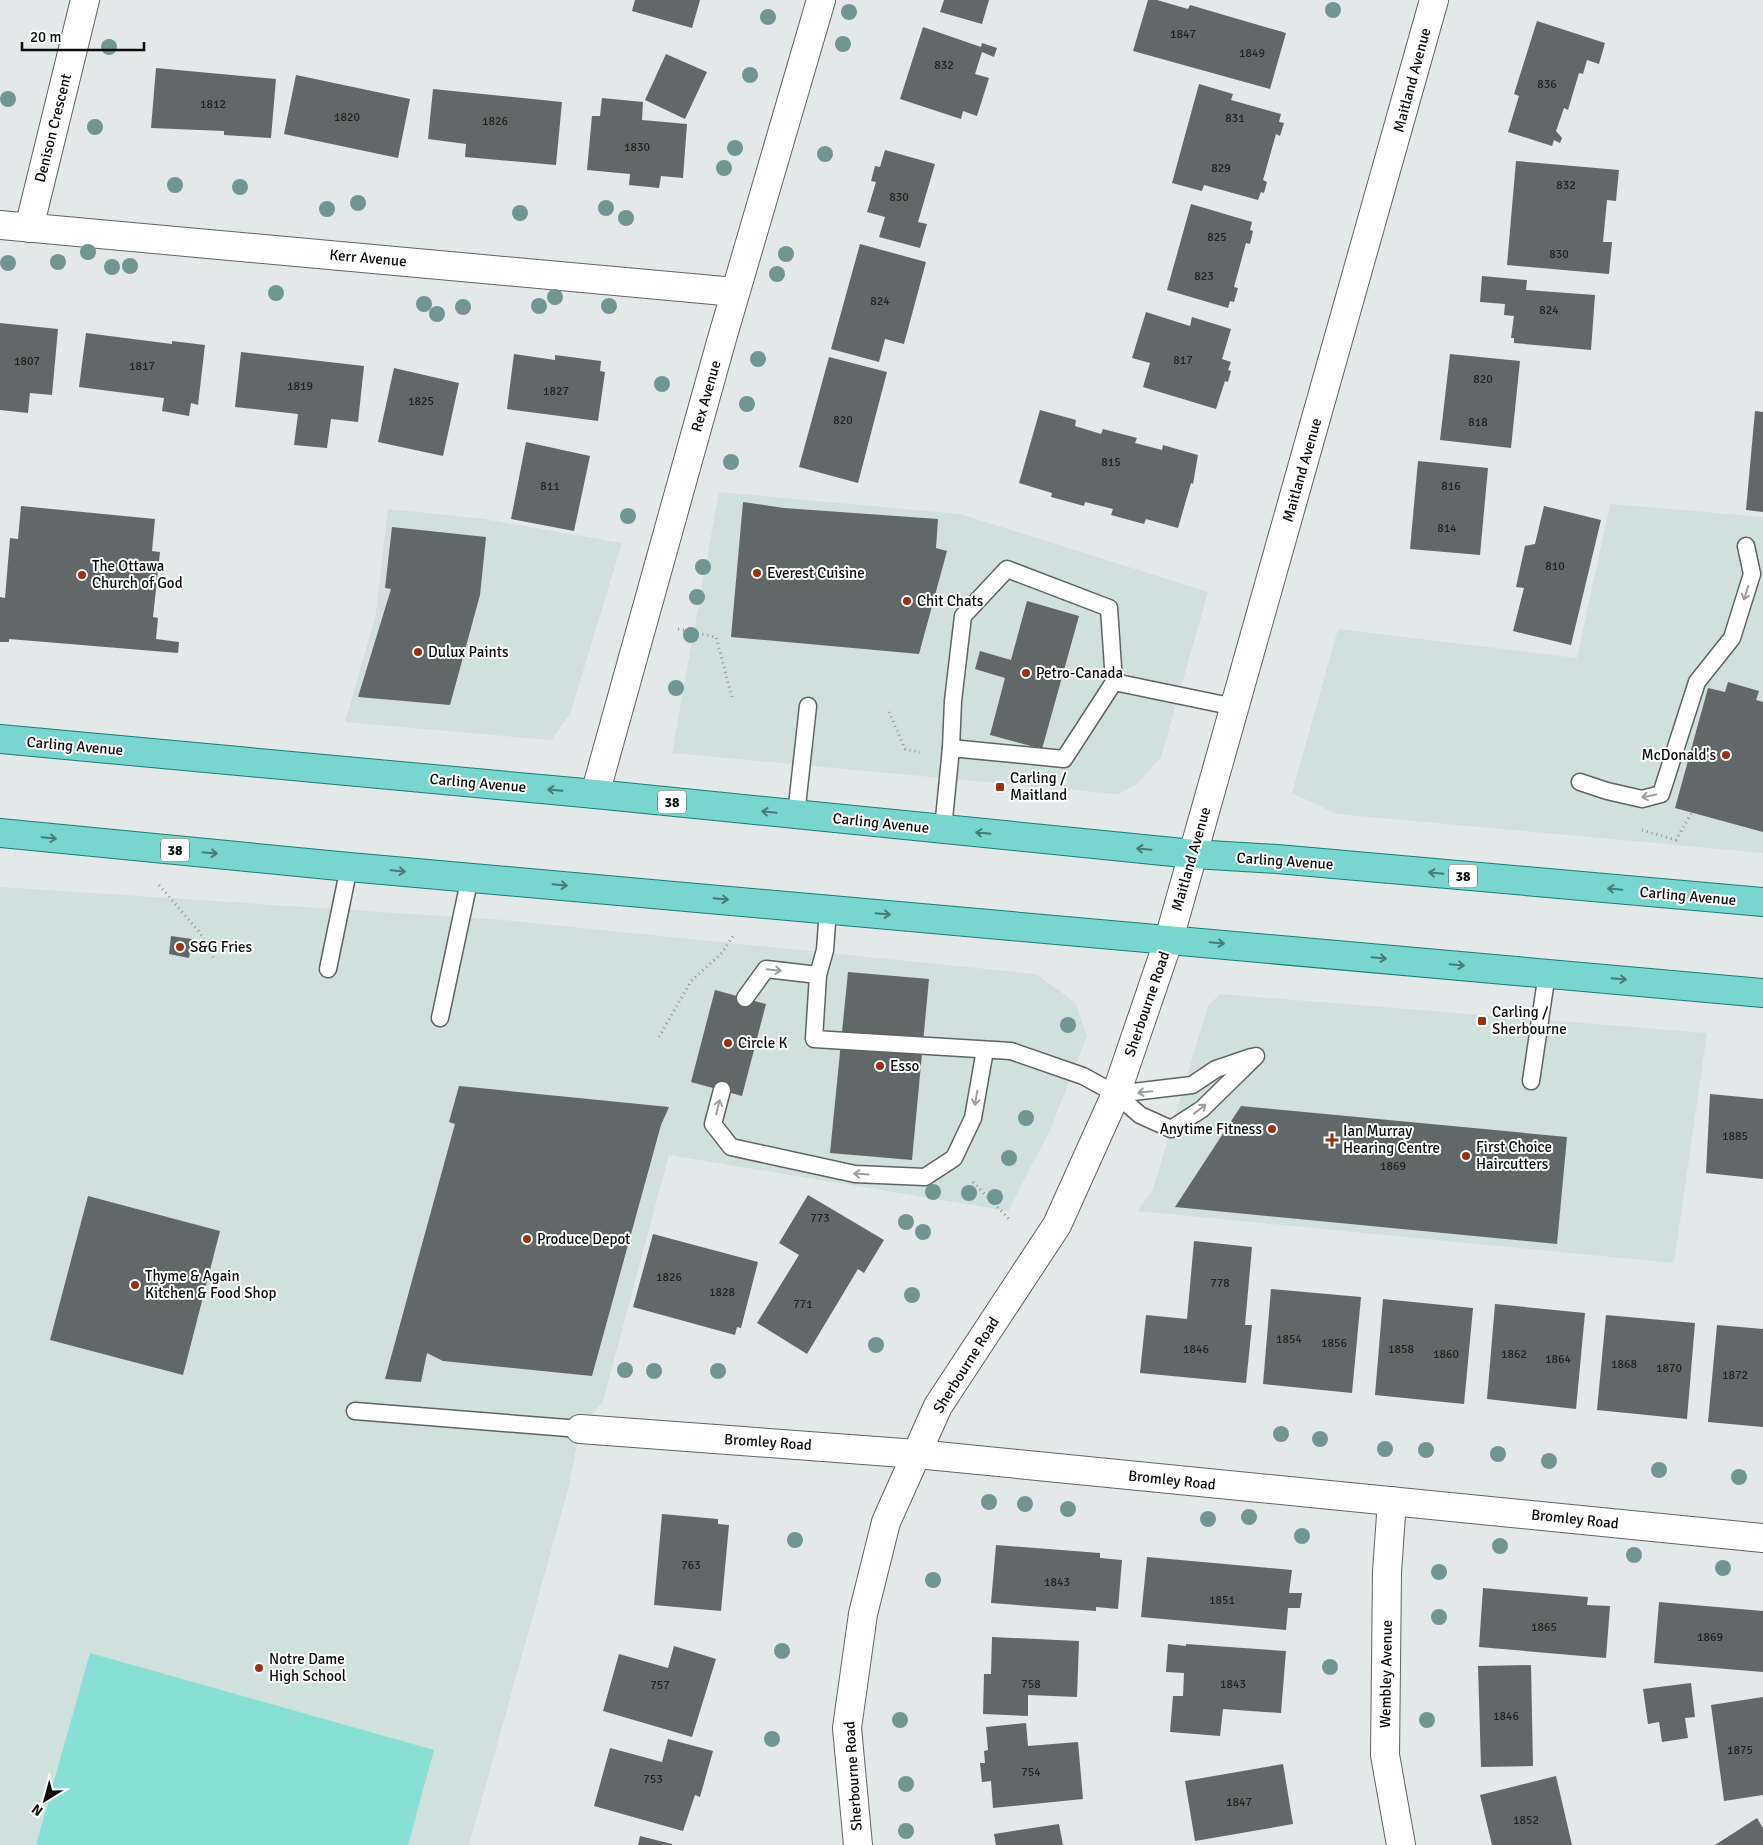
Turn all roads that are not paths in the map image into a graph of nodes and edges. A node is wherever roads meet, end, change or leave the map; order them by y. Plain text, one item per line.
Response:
1 (85, 0) edge
2 (821, 0) edge
3 (1434, 0) edge
4 (0, 225) edge
5 (29, 228) junction
6 (735, 292) junction
7 (1746, 546) dead end
8 (1114, 682) junction
9 (808, 706) dead end
10 (1235, 707) junction
11 (0, 739) edge
12 (951, 752) junction
13 (1580, 782) dead end
14 (595, 794) junction
15 (796, 814) junction
16 (943, 829) junction
17 (0, 833) edge
18 (1193, 854) junction
19 (349, 867) junction
20 (470, 877) junction
21 (1763, 902) edge
22 (828, 909) junction
23 (1169, 939) junction
24 (328, 969) dead end
25 (1547, 973) junction
26 (818, 975) junction
27 (1763, 993) edge
28 (745, 998) dead end
29 (440, 1018) dead end
30 (985, 1050) junction
31 (1531, 1081) dead end
32 (722, 1090) dead end
33 (1116, 1094) junction
34 (355, 1411) dead end
35 (580, 1429) joint
36 (917, 1454) junction
37 (1392, 1501) junction
38 (1763, 1538) edge
39 (858, 1845) edge
40 (1400, 1845) edge

1 - 5 street, Denison Crescent
2 - 6 street, Rex Avenue
3 - 10 street, Maitland Avenue
4 - 5 street, Kerr Avenue
5 - 6 street, Kerr Avenue
6 - 14 street, Rex Avenue
7 -> 13 lane
8 - 10 lane
8 - 12 lane
8 - 12 lane
9 - 15 lane
10 - 18 street, Maitland Avenue
14 -> 11 main road, Carling Avenue / 38
12 - 16 lane
15 -> 14 main road, Carling Avenue / 38
15 - 16 main road, Carling Avenue / 38
18 -> 16 main road, Carling Avenue / 38
17 -> 19 main road, 38
21 -> 18 main road, Carling Avenue / 38
18 - 23 street, Maitland Avenue
19 -> 20 main road, 38
19 - 24 lane
20 -> 22 main road, 38
20 - 29 lane
22 -> 23 main road, 38
22 - 26 lane
23 -> 25 main road, 38
23 - 33 street, Sherbourne Road
25 -> 27 main road, 38
25 - 31 lane
28 -> 26 lane
26 - 30 lane
30 -> 32 lane
30 - 33 lane
33 -> 33 lane
33 - 36 street, Sherbourne Road
34 - 35 lane
35 - 36 street, Bromley Road
36 - 37 street, Bromley Road
36 - 39 street, Sherbourne Road
37 - 38 street, Bromley Road
37 - 40 street, Wembley Avenue

